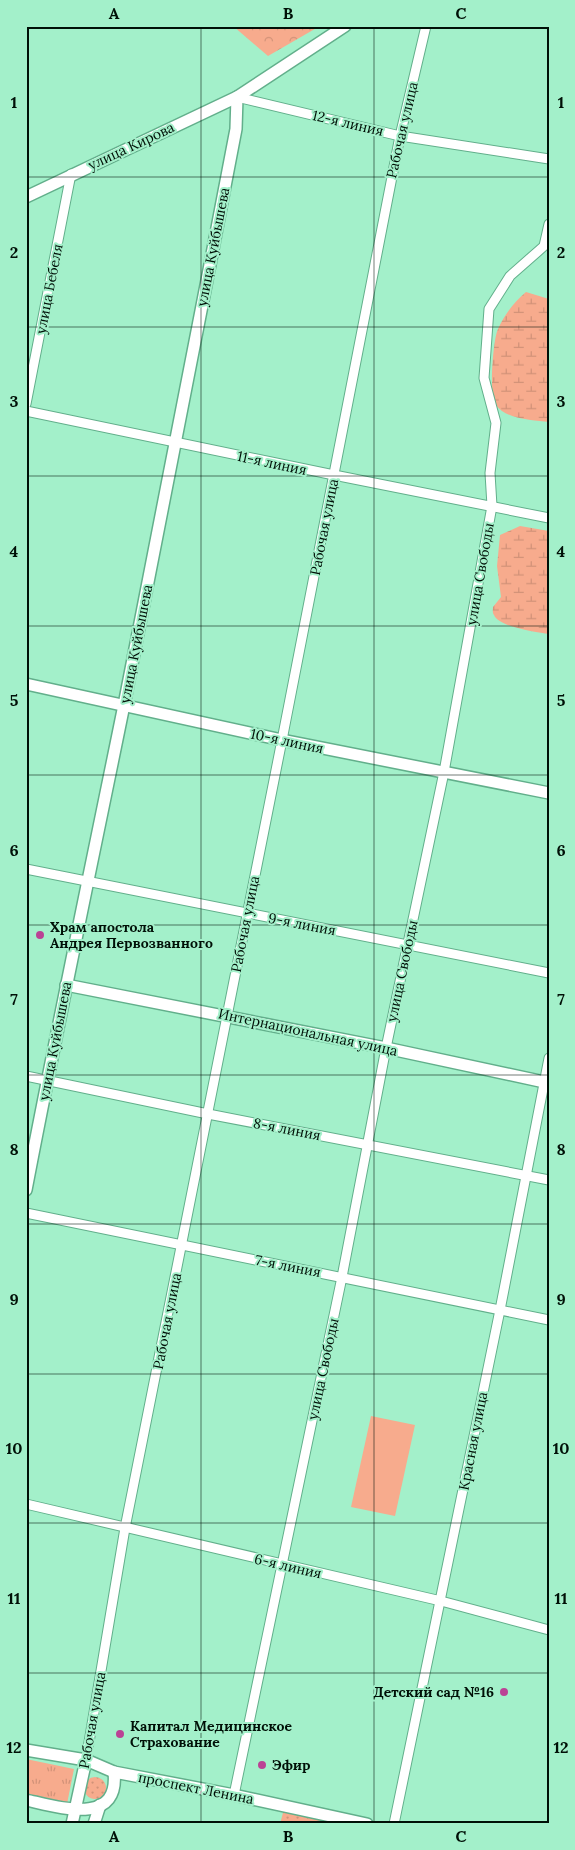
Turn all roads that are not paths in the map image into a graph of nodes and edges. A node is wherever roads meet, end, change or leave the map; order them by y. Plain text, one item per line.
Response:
1 (345, 26) edge
2 (426, 26) edge
3 (237, 97) junction
4 (400, 136) junction
5 (549, 159) edge
6 (71, 174) junction
7 (26, 197) edge
8 (549, 224) edge
9 (26, 404) edge
10 (26, 411) edge
11 (176, 443) junction
12 (334, 476) junction
13 (492, 506) junction
14 (549, 518) edge
15 (26, 684) edge
16 (124, 705) junction
17 (282, 740) junction
18 (444, 772) junction
19 (549, 793) edge
20 (26, 869) edge
21 (87, 882) junction
22 (247, 913) junction
23 (408, 945) junction
24 (549, 973) edge
25 (66, 985) junction
26 (227, 1016) junction
27 (386, 1048) junction
28 (549, 1058) edge
29 (26, 1076) edge
30 (47, 1080) junction
31 (546, 1083) edge
32 (208, 1114) junction
33 (368, 1144) junction
34 (526, 1175) junction
35 (549, 1180) edge
36 (26, 1190) edge
37 (26, 1213) edge
38 (182, 1245) junction
39 (342, 1277) junction
40 (500, 1310) junction
41 (549, 1320) edge
42 (26, 1504) edge
43 (125, 1528) junction
44 (283, 1565) junction
45 (441, 1601) junction
46 (549, 1630) edge
47 (26, 1750) edge
48 (86, 1760) junction
49 (114, 1772) junction
50 (234, 1795) junction
51 (26, 1800) edge
52 (100, 1805) junction
53 (75, 1810) junction
54 (72, 1824) edge
55 (94, 1824) edge
56 (367, 1824) edge
57 (394, 1824) edge

1 - 3 street, улица Кирова
2 - 4 street, Рабочая улица
3 - 4 street, 12-я линия
3 - 6 street, улица Кирова
3 - 11 street, улица Куйбышева
4 - 5 street, 12-я линия
4 - 12 street, Рабочая улица
6 - 7 street, улица Кирова
6 - 9 street, улица Бебеля
8 - 13 street, улица Свободы
10 - 11 street, 11-я линия
11 - 12 street, 11-я линия
11 - 16 street, улица Куйбышева
12 - 13 street, 11-я линия
12 - 17 street, Рабочая улица
13 - 14 street, 11-я линия
13 - 18 street, улица Свободы
15 - 16 street, 10-я линия
16 - 17 street, 10-я линия
16 - 21 street, улица Куйбышева
17 - 18 street, 10-я линия
17 - 22 street, Рабочая улица
18 - 19 street, 10-я линия
18 - 23 street, улица Свободы
20 - 21 street, 9-я линия
21 - 22 street, 9-я линия
21 - 25 street, улица Куйбышева
22 - 23 street, 9-я линия
22 - 26 street, Рабочая улица
23 - 24 street, 9-я линия
23 - 27 street, улица Свободы
25 - 26 street, Интернациональная улица
25 - 30 street, улица Куйбышева
26 - 27 street, Интернациональная улица
26 - 32 street, Рабочая улица
27 - 31 street, Интернациональная улица
27 - 33 street, улица Свободы
28 - 31 street, Красная улица
29 - 30 street, 8-я линия
30 - 32 street, 8-я линия
30 - 36 street, улица Куйбышева
31 - 34 street, Красная улица
32 - 33 street, 8-я линия
32 - 38 street, Рабочая улица
33 - 34 street, 8-я линия
33 - 39 street, улица Свободы
34 - 35 street, 8-я линия
34 - 40 street, Красная улица
37 - 38 street, 7-я линия
38 - 39 street, 7-я линия
38 - 43 street, Рабочая улица
39 - 40 street, 7-я линия
39 - 44 street, улица Свободы
40 - 41 street, 7-я линия
40 - 45 street, Красная улица
42 - 43 street, 6-я линия
43 - 44 street, 6-я линия
43 - 48 street, Рабочая улица
44 - 45 street, 6-я линия
44 - 50 street, улица Свободы
45 - 46 street, 6-я линия
45 - 57 street, Красная улица
47 - 48 street, проспект Ленина
48 - 49 street, проспект Ленина
48 - 53 street, Рабочая улица
49 - 50 street, проспект Ленина
49 - 52 street
50 - 56 street, проспект Ленина
51 - 53 street
52 - 53 street
52 - 55 street
53 - 54 street, Рабочая улица

